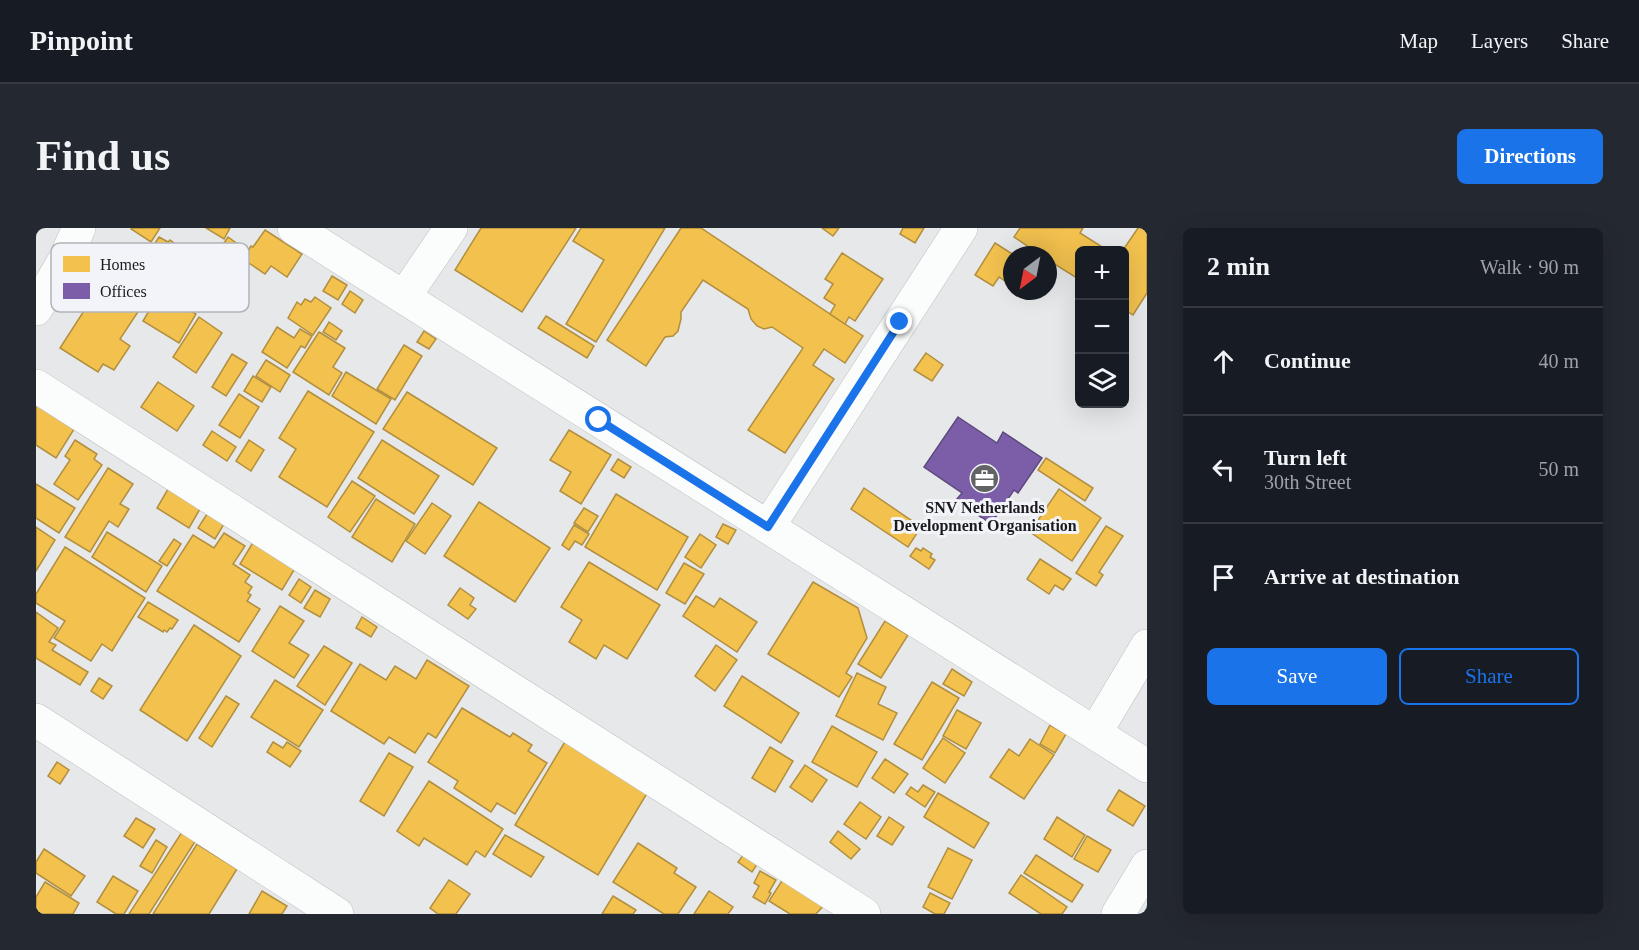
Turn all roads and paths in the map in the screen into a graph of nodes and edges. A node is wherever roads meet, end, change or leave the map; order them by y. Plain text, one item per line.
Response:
1 (79, 228) edge
2 (294, 228) edge
3 (452, 228) edge
4 (961, 228) edge
5 (72, 243) edge
6 (51, 283) edge
7 (404, 297) junction
8 (36, 309) edge
9 (36, 386) edge
10 (768, 527) junction
11 (1147, 646) edge
12 (36, 720) edge
13 (1095, 733) junction
14 (1147, 766) edge
15 (1147, 866) edge
16 (337, 914) edge
17 (864, 914) edge
18 (1118, 914) edge

1 - 5 street
2 - 7 street
3 - 7 street
4 - 10 street
6 - 8 street
7 - 10 street
9 - 17 street
10 - 13 street
11 - 13 street
12 - 16 street
13 - 14 street
15 - 18 street

